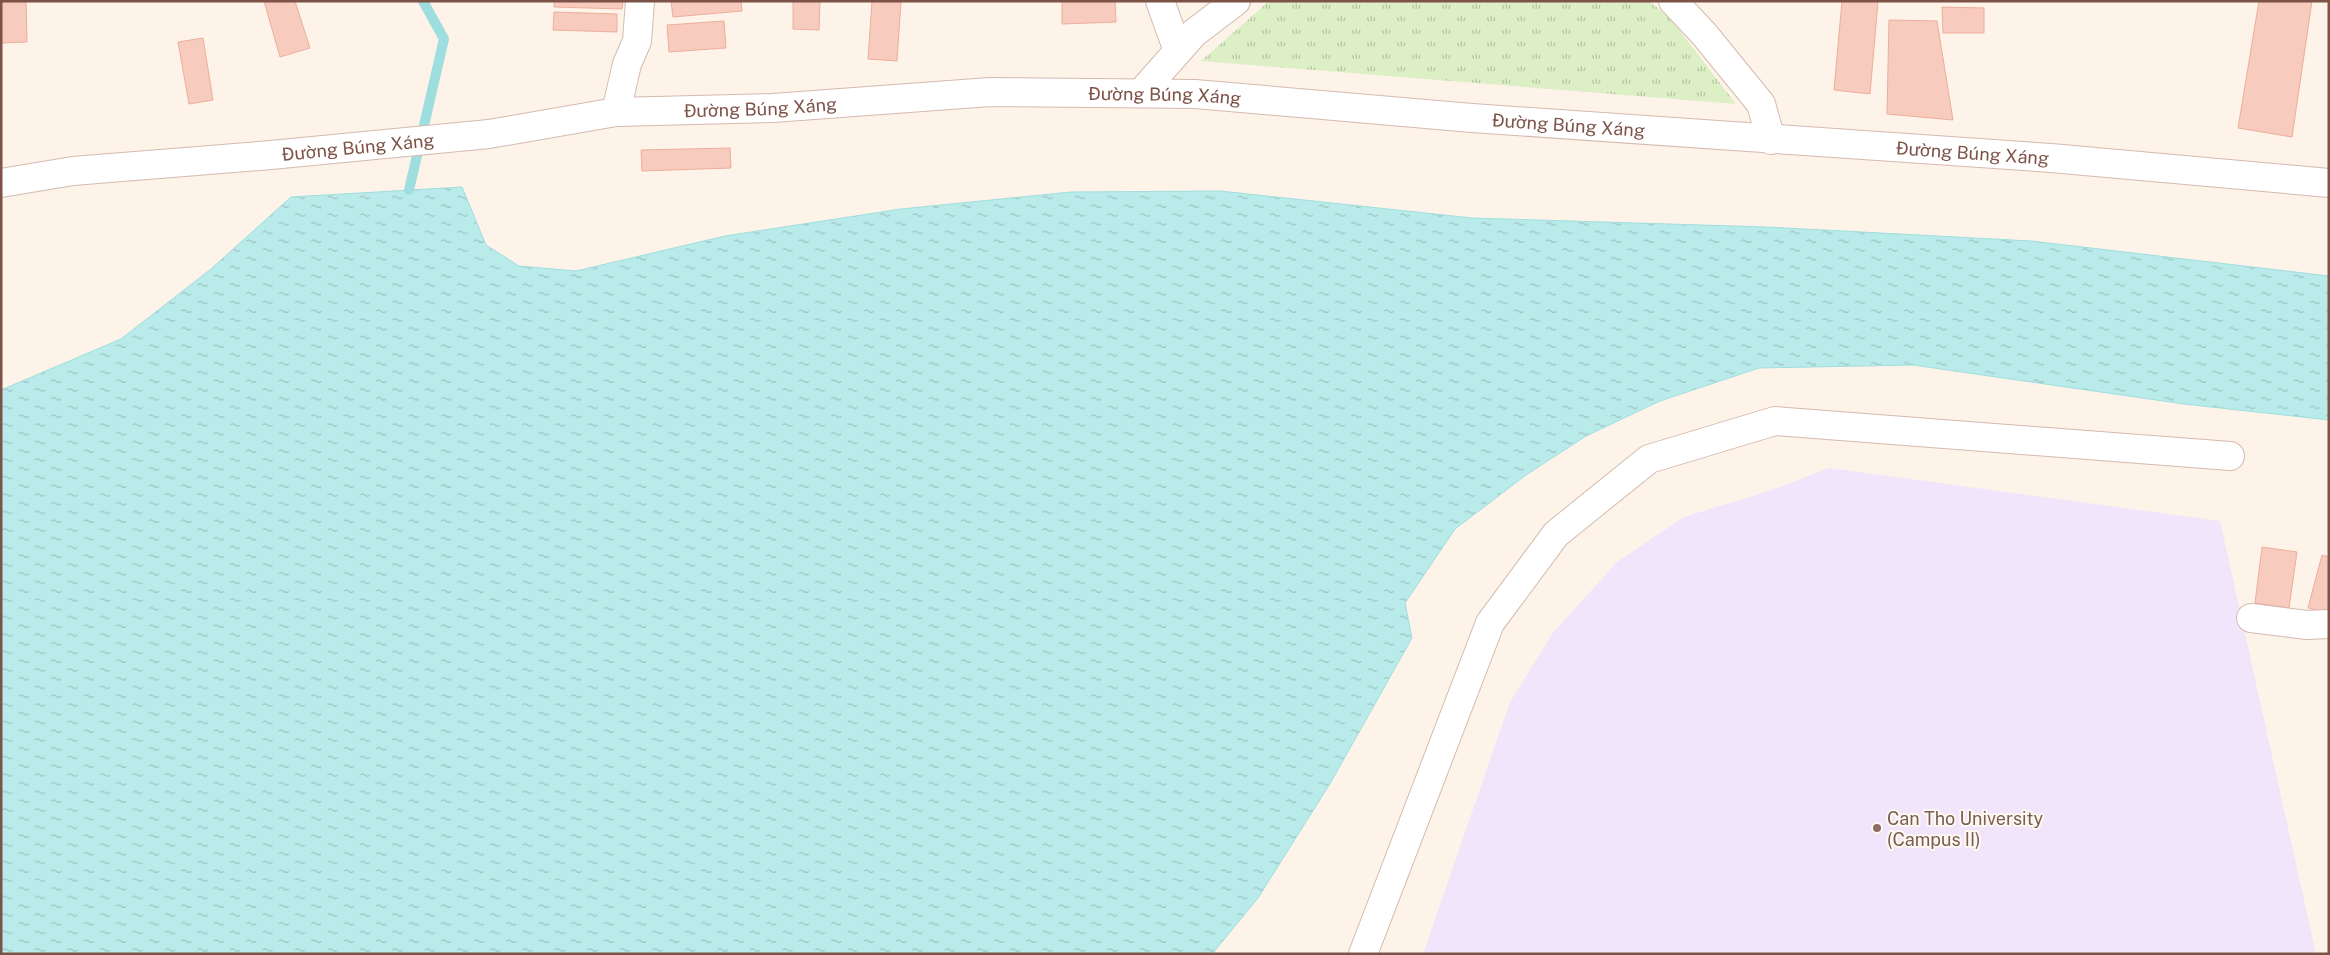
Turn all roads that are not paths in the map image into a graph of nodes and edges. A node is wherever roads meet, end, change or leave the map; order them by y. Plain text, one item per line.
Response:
1 (640, 1) edge
2 (1160, 1) edge
3 (1236, 1) edge
4 (1673, 1) edge
5 (1178, 51) junction
6 (1141, 93) junction
7 (616, 112) junction
8 (1771, 140) junction
9 (1, 183) edge
10 (2329, 183) edge
11 (2230, 456) dead end
12 (2251, 618) dead end
13 (2329, 624) edge
14 (1363, 954) edge

1 - 7 street
2 - 5 street
3 - 5 street
4 - 8 street
5 - 6 street
6 - 7 street, Đường Búng Xáng
6 - 8 street, Đường Búng Xáng
7 - 9 street, Đường Búng Xáng
8 - 10 street, Đường Búng Xáng
11 - 14 street
12 - 13 street

